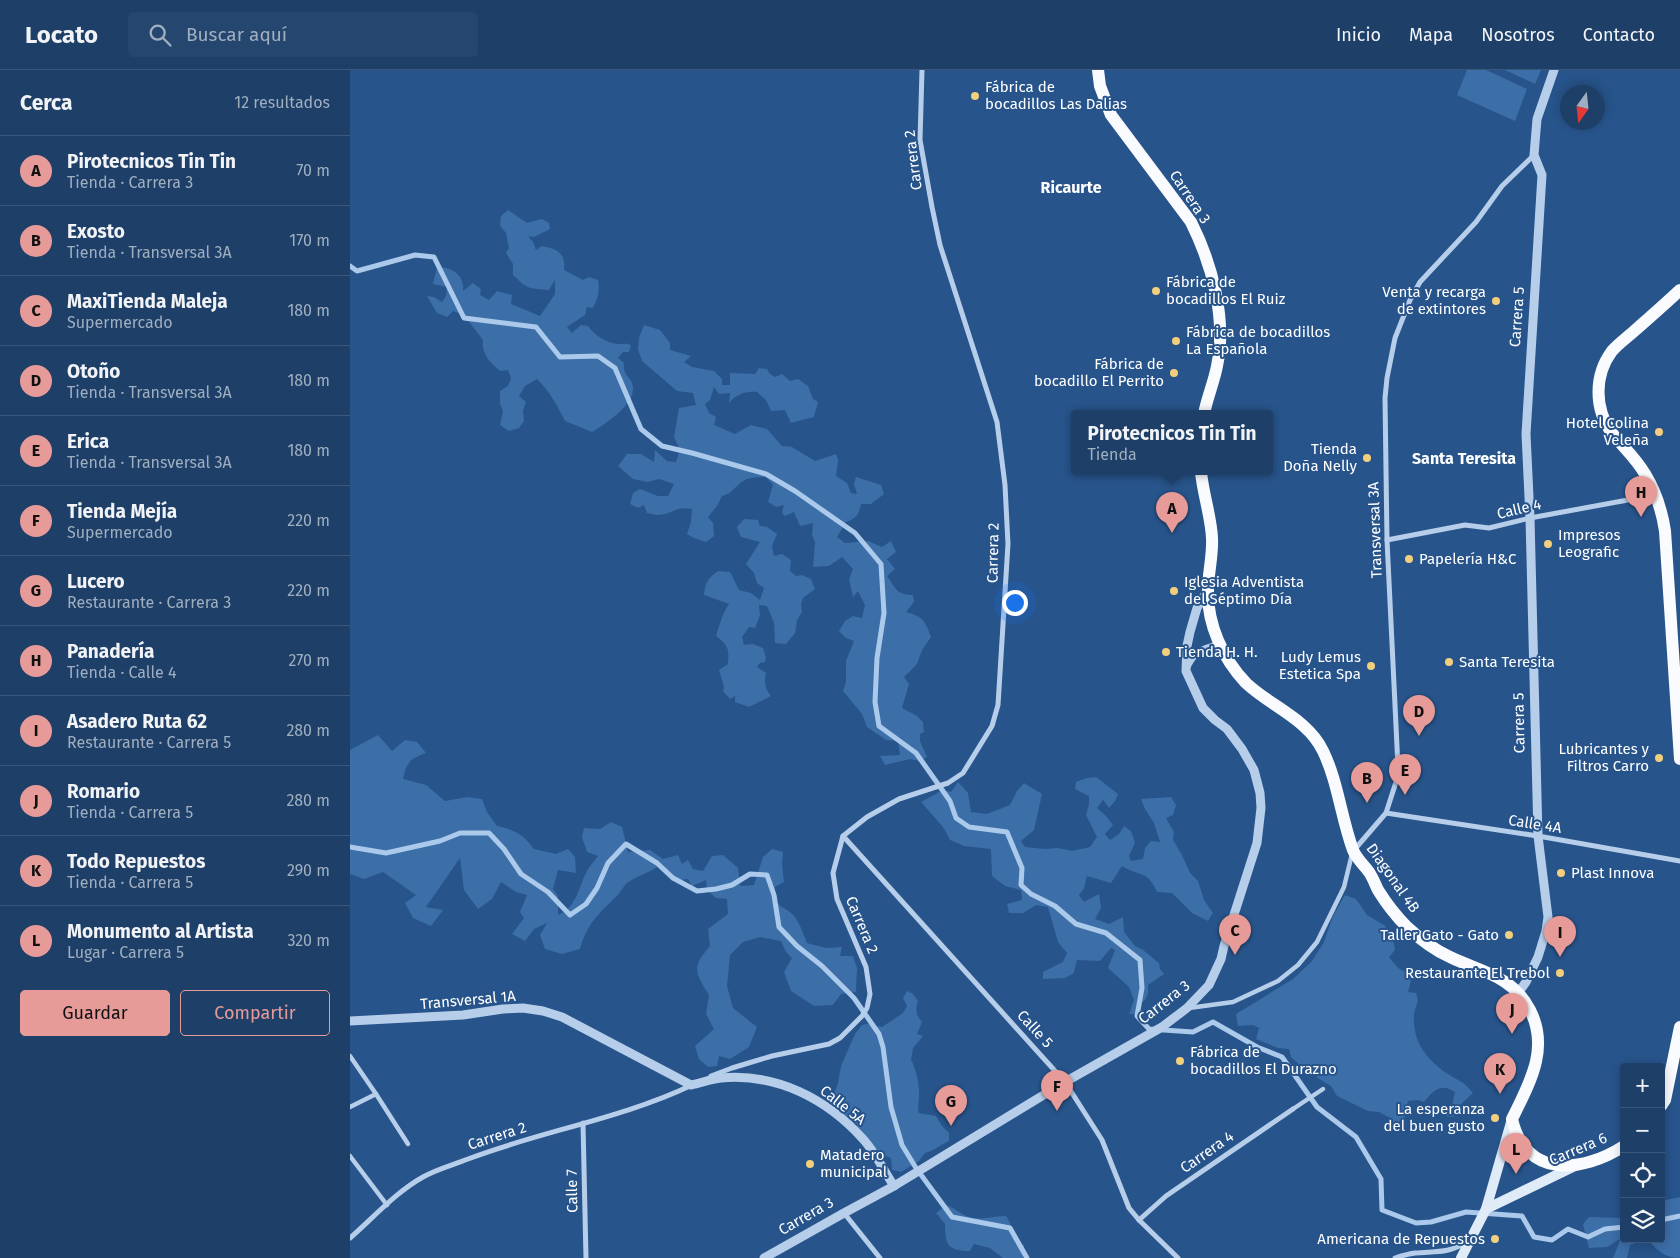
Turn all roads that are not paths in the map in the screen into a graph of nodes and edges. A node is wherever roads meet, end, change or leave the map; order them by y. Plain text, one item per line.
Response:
1 (922, 70) edge
2 (1098, 70) edge
3 (1554, 70) edge
4 (1534, 155) junction
5 (1680, 290) edge
6 (1205, 410) edge
7 (1202, 475) edge
8 (1656, 495) junction
9 (1530, 518) junction
10 (1387, 540) junction
11 (1208, 588) junction
12 (1219, 644) junction
13 (1186, 671) junction
14 (1680, 759) edge
15 (1386, 813) junction
16 (843, 836) junction
17 (1538, 836) junction
18 (1353, 852) junction
19 (1680, 861) edge
20 (1518, 993) junction
21 (1187, 1008) junction
22 (350, 1021) edge
23 (1680, 1028) edge
24 (350, 1056) edge
25 (1065, 1082) junction
26 (691, 1085) junction
27 (1323, 1089) dead end
28 (376, 1094) junction
29 (1665, 1100) edge
30 (350, 1107) edge
31 (1293, 1108) joint
32 (1512, 1119) junction
33 (583, 1123) junction
34 (408, 1144) dead end
35 (1620, 1148) edge
36 (350, 1156) edge
37 (1577, 1165) junction
38 (894, 1186) junction
39 (387, 1205) junction
40 (1486, 1209) junction
41 (844, 1213) junction
42 (1139, 1220) junction
43 (350, 1238) edge
44 (1472, 1239) junction
45 (586, 1258) edge
46 (764, 1258) edge
47 (880, 1258) edge
48 (1178, 1258) edge
49 (1395, 1258) edge
50 (1461, 1258) edge

1 - 16 street, Carrera 2
2 - 6 main road, Carrera 3
3 - 4 street
4 - 9 street, Carrera 5
4 - 10 street, Transversal 3A
5 - 8 main road
7 - 11 main road, Carrera 3
8 - 9 street, Calle 4
8 - 14 main road
9 - 10 street, Calle 4
9 - 17 street, Carrera 5
10 - 15 street, Transversal 3A
11 - 12 main road, Diagonal 4B
11 - 13 street, Carrera 3
12 - 13 street
12 - 18 main road, Diagonal 4B
13 - 21 street, Carrera 3
15 - 17 street, Calle 4A
15 - 18 street, Transversal 3A
16 - 25 street, Calle 5
16 - 26 street, Carrera 2
17 - 19 street, Calle 4A
17 - 20 street, Carrera 5
18 - 20 main road, Diagonal 4B
18 - 21 street
20 - 32 main road
21 - 25 street, Carrera 3
22 - 26 street, Transversal 1A
23 - 29 main road
24 - 28 street
25 - 38 street, Carrera 3
25 - 42 street, Calle 5
26 - 33 street, Carrera 2
26 - 38 street, Calle 5A
27 - 31 street
28 - 30 street
28 - 34 street
31 - 42 street, Carrera 4
32 - 37 main road
32 - 40 main road
33 - 39 street, Carrera 2
33 - 45 street, Calle 7
35 - 37 main road, Carrera 6
36 - 39 street
37 - 40 main road, Carrera 6
38 - 41 street, Carrera 3
39 - 43 street, Carrera 2
40 - 44 main road
41 - 46 street, Carrera 3
41 - 47 street
42 - 48 street, Calle 5
44 - 49 street
44 - 50 main road

